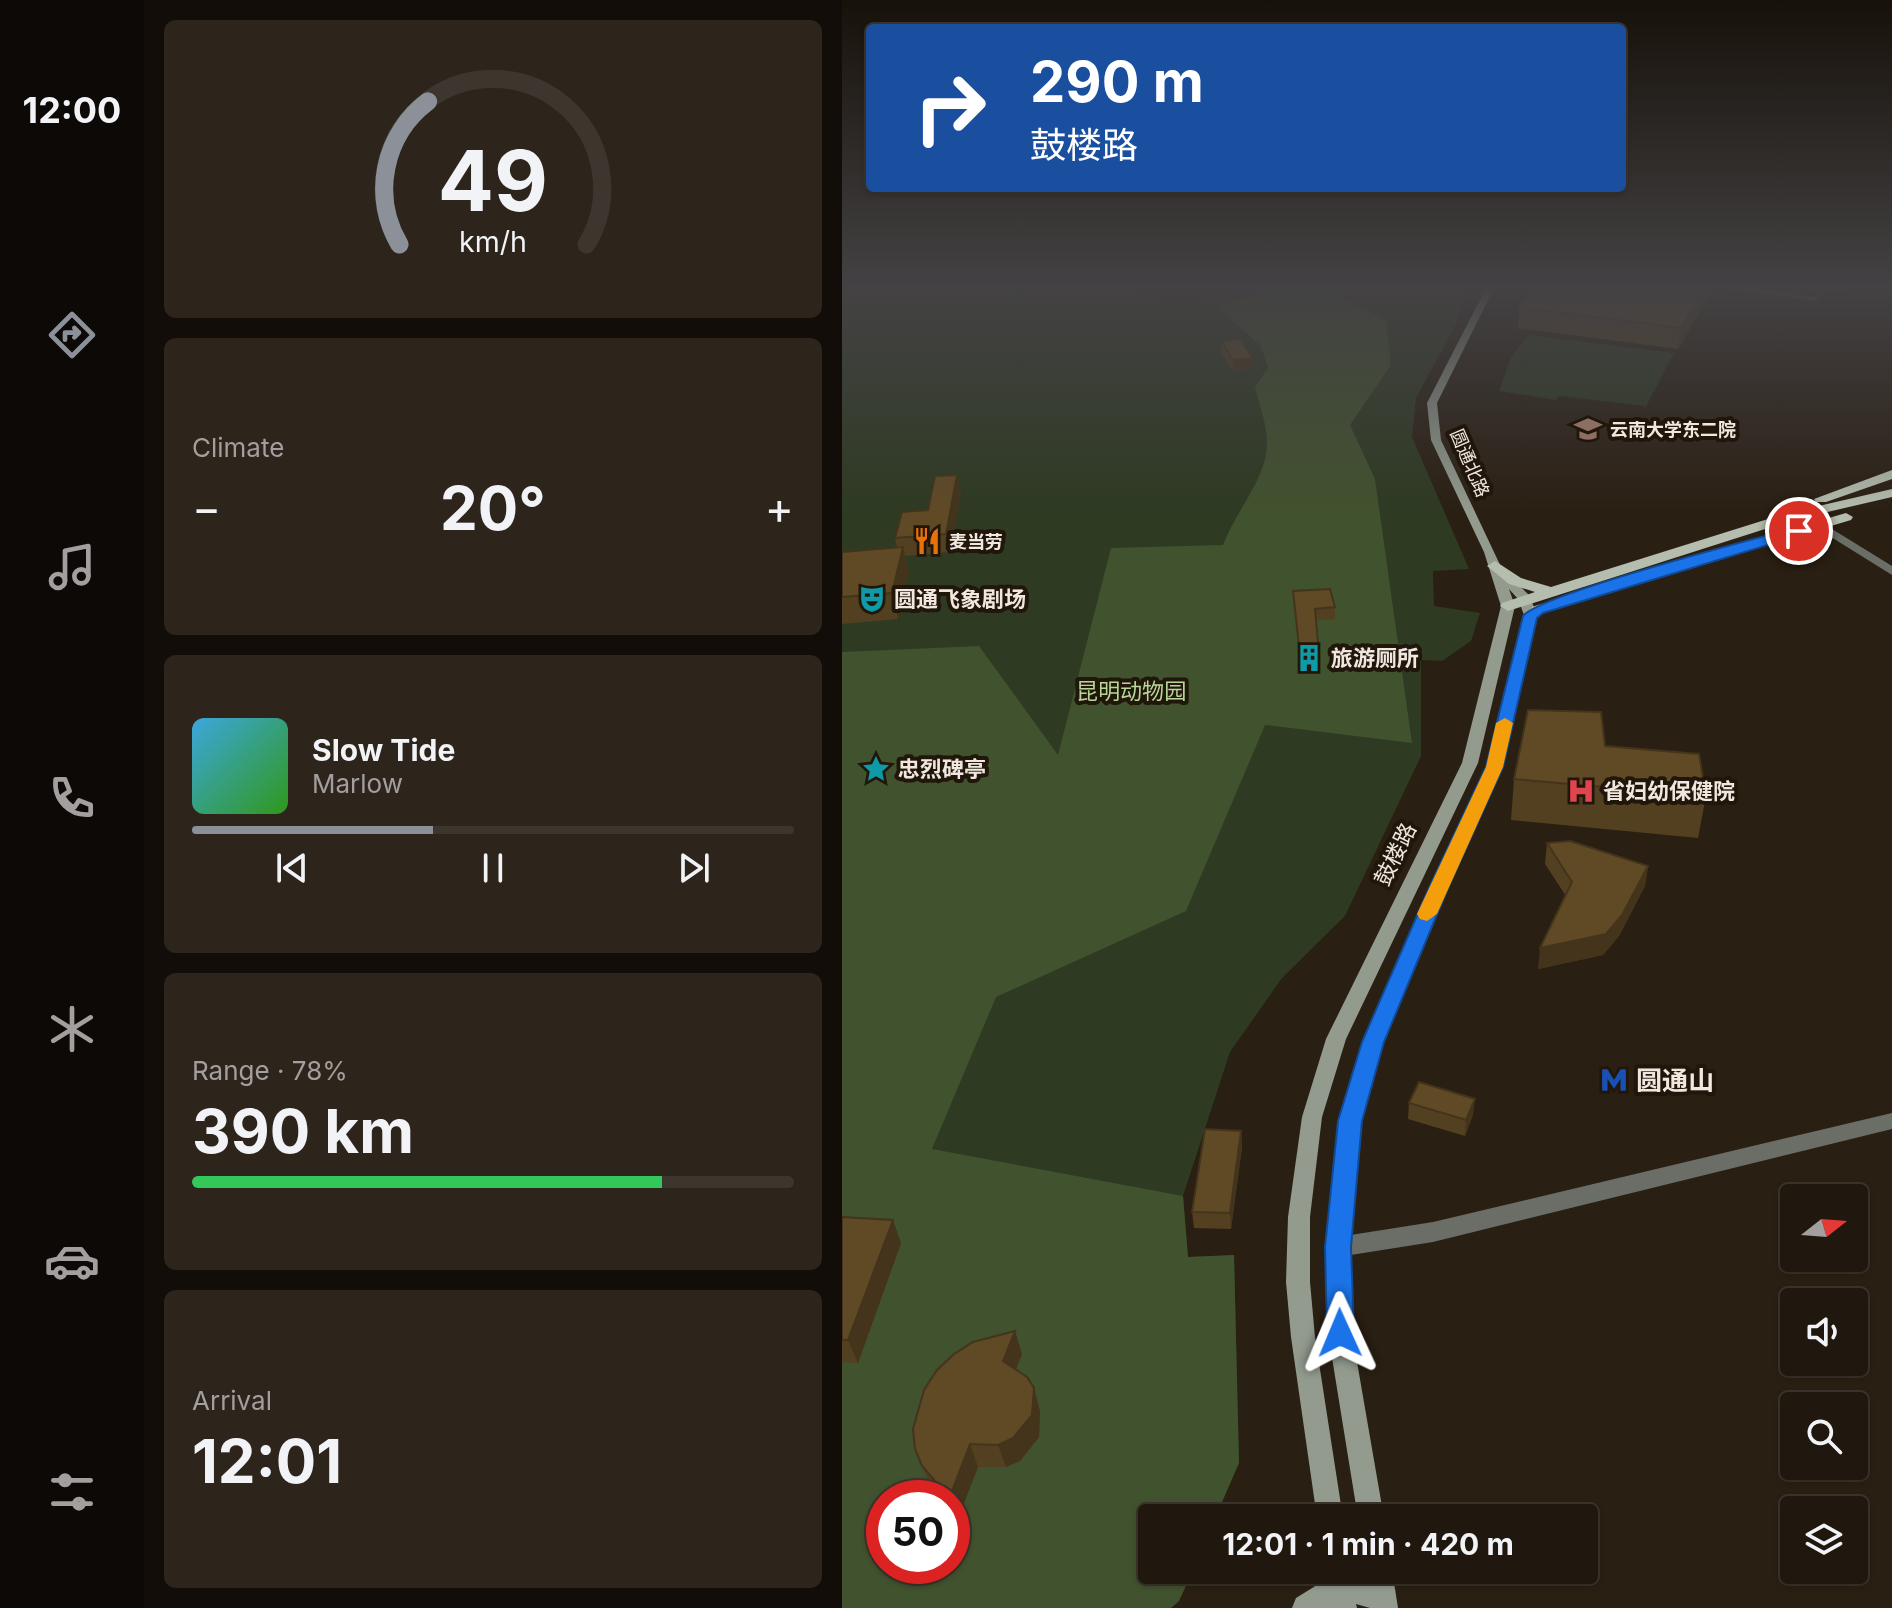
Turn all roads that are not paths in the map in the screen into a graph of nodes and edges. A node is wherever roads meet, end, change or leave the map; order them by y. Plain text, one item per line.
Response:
1 (1452, 363) edge
2 (1892, 474) edge
3 (1892, 484) edge
4 (1892, 493) edge
5 (1892, 504) edge
6 (1789, 517) junction
7 (1819, 525) junction
8 (1495, 566) junction
9 (1892, 571) edge
10 (1548, 591) junction
11 (1591, 592) junction
12 (1525, 607) junction
13 (1892, 1121) edge
14 (1338, 1247) junction
15 (1328, 1504) edge
16 (1369, 1504) edge
17 (1340, 1588) edge
18 (1379, 1595) edge
19 (1306, 1608) edge

1 - 8 main road, 圆通北路
2 - 6 main road
3 - 6 main road
4 - 6 main road
5 - 7 main road
6 - 10 main road
7 - 9 street
7 - 11 main road
8 - 10 main road
8 - 12 main road, 圆通北路
10 - 11 main road
10 - 12 main road
11 - 12 main road
12 - 14 main road
12 - 15 main road, 鼓楼路
13 - 14 street
14 - 16 main road
17 - 18 main road
17 - 19 main road

